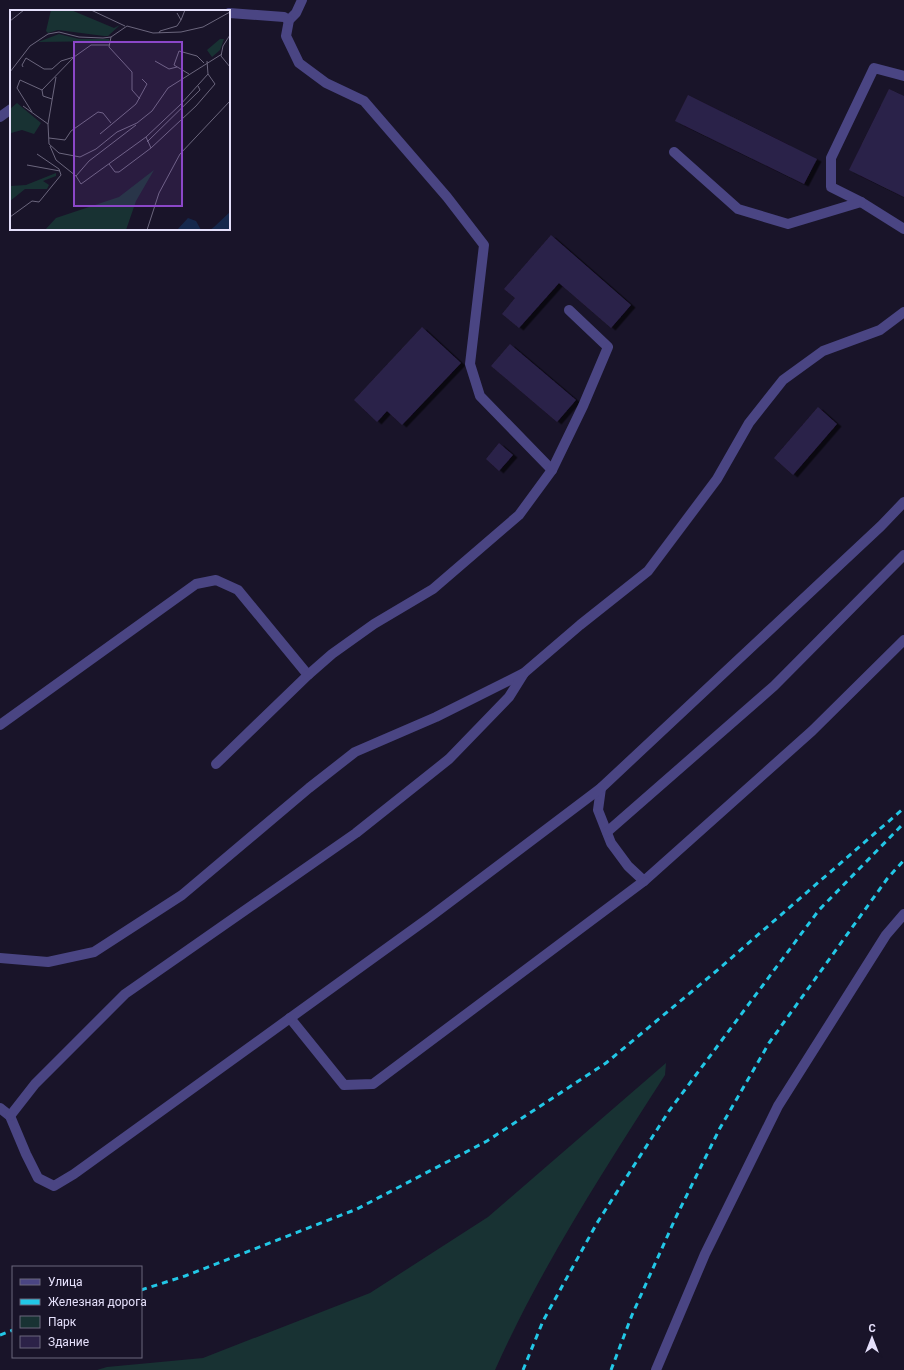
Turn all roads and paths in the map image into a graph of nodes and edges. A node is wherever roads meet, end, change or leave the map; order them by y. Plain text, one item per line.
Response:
1 (302, 0) edge
2 (230, 13) edge
3 (289, 20) junction
4 (904, 76) edge
5 (10, 111) edge
6 (0, 117) edge
7 (674, 152) dead end
8 (861, 202) junction
9 (904, 230) edge
10 (569, 310) dead end
11 (904, 312) edge
12 (552, 470) junction
13 (904, 502) edge
14 (904, 555) edge
15 (904, 640) edge
16 (524, 673) junction
17 (308, 675) junction
18 (0, 724) edge
19 (216, 764) dead end
20 (601, 788) junction
21 (607, 832) junction
22 (644, 881) junction
23 (904, 914) edge
24 (0, 958) edge
25 (290, 1018) junction
26 (0, 1108) edge
27 (10, 1116) junction
28 (656, 1370) edge

1 - 3 lane
2 - 3 lane
3 - 12 lane
4 - 8 lane
5 - 6 lane
7 - 8 lane
8 - 9 lane
10 - 12 lane
11 - 16 lane
12 - 17 lane
13 - 20 lane
14 - 21 lane
15 - 22 lane
16 - 24 lane
16 - 27 lane
17 - 18 lane
17 - 19 lane
20 - 21 lane
20 - 25 lane
21 - 22 lane
22 - 25 lane
23 - 28 lane
25 - 27 lane
26 - 27 lane

